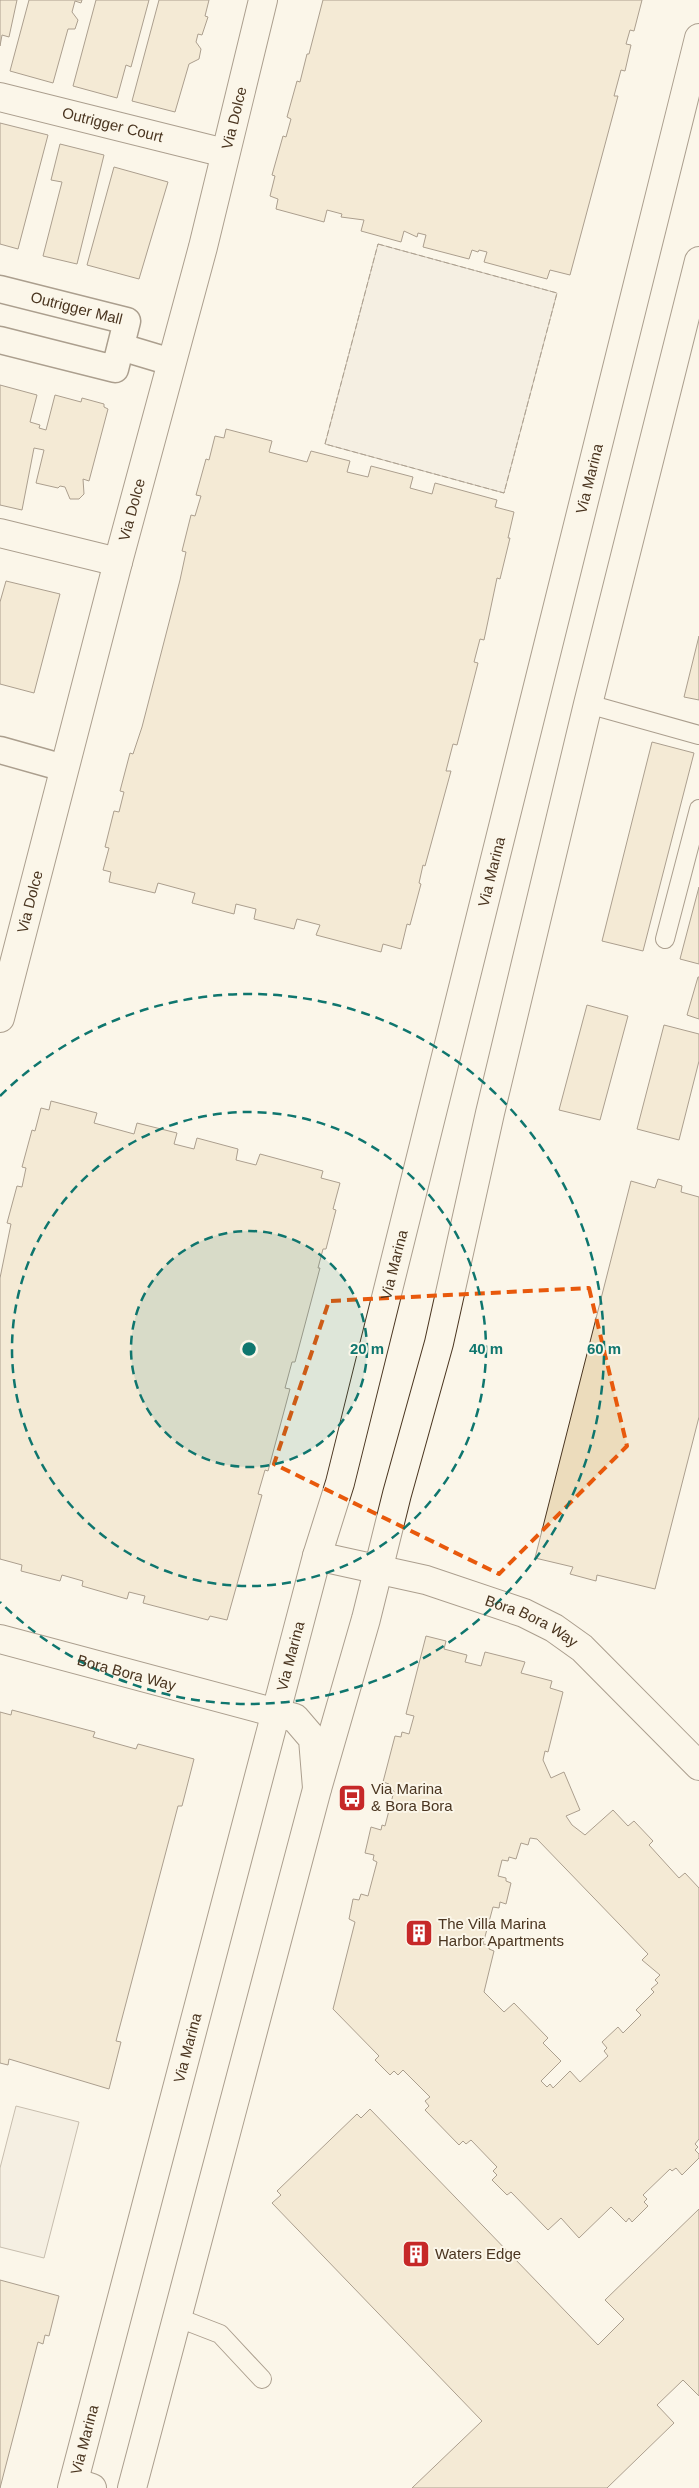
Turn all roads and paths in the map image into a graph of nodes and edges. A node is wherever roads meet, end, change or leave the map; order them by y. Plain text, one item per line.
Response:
1 (263, 0) edge
2 (699, 38) edge
3 (0, 97) edge
4 (225, 153) junction
5 (699, 261) edge
6 (0, 289) edge
7 (0, 340) edge
8 (121, 347) junction
9 (172, 362) junction
10 (0, 533) edge
11 (118, 562) junction
12 (588, 704) junction
13 (699, 735) edge
14 (0, 750) edge
15 (64, 768) junction
16 (699, 809) edge
17 (665, 939) dead end
18 (6, 969) edge
19 (0, 1018) edge
20 (317, 1556) junction
21 (378, 1570) junction
22 (0, 1639) edge
23 (276, 1713) junction
24 (699, 1766) edge
25 (317, 1789) junction
26 (176, 2317) junction
27 (262, 2378) dead end
28 (80, 2486) edge
29 (132, 2488) edge

1 - 4 street, Via Dolce
2 - 20 street, Via Marina
3 - 4 street, Outrigger Court
4 - 9 street, Via Dolce
5 - 12 street
6 - 8 street, Outrigger Mall
7 - 8 street, Outrigger Mall
8 - 9 street, Outrigger Mall
9 - 11 street, Via Dolce
10 - 11 street
11 - 15 street, Via Dolce
12 - 13 lane
12 - 21 street
14 - 15 street
15 - 18 street, Via Dolce
16 - 17 lane
18 - 19 street, Via Dolce
20 - 21 street, Bora Bora Way
20 - 23 street, Via Marina
21 - 24 street, Bora Bora Way
21 - 25 street
22 - 23 street, Bora Bora Way
23 - 25 street, Bora Bora Way
23 - 28 street, Via Marina
25 - 26 street
26 - 27 lane
26 - 29 street

